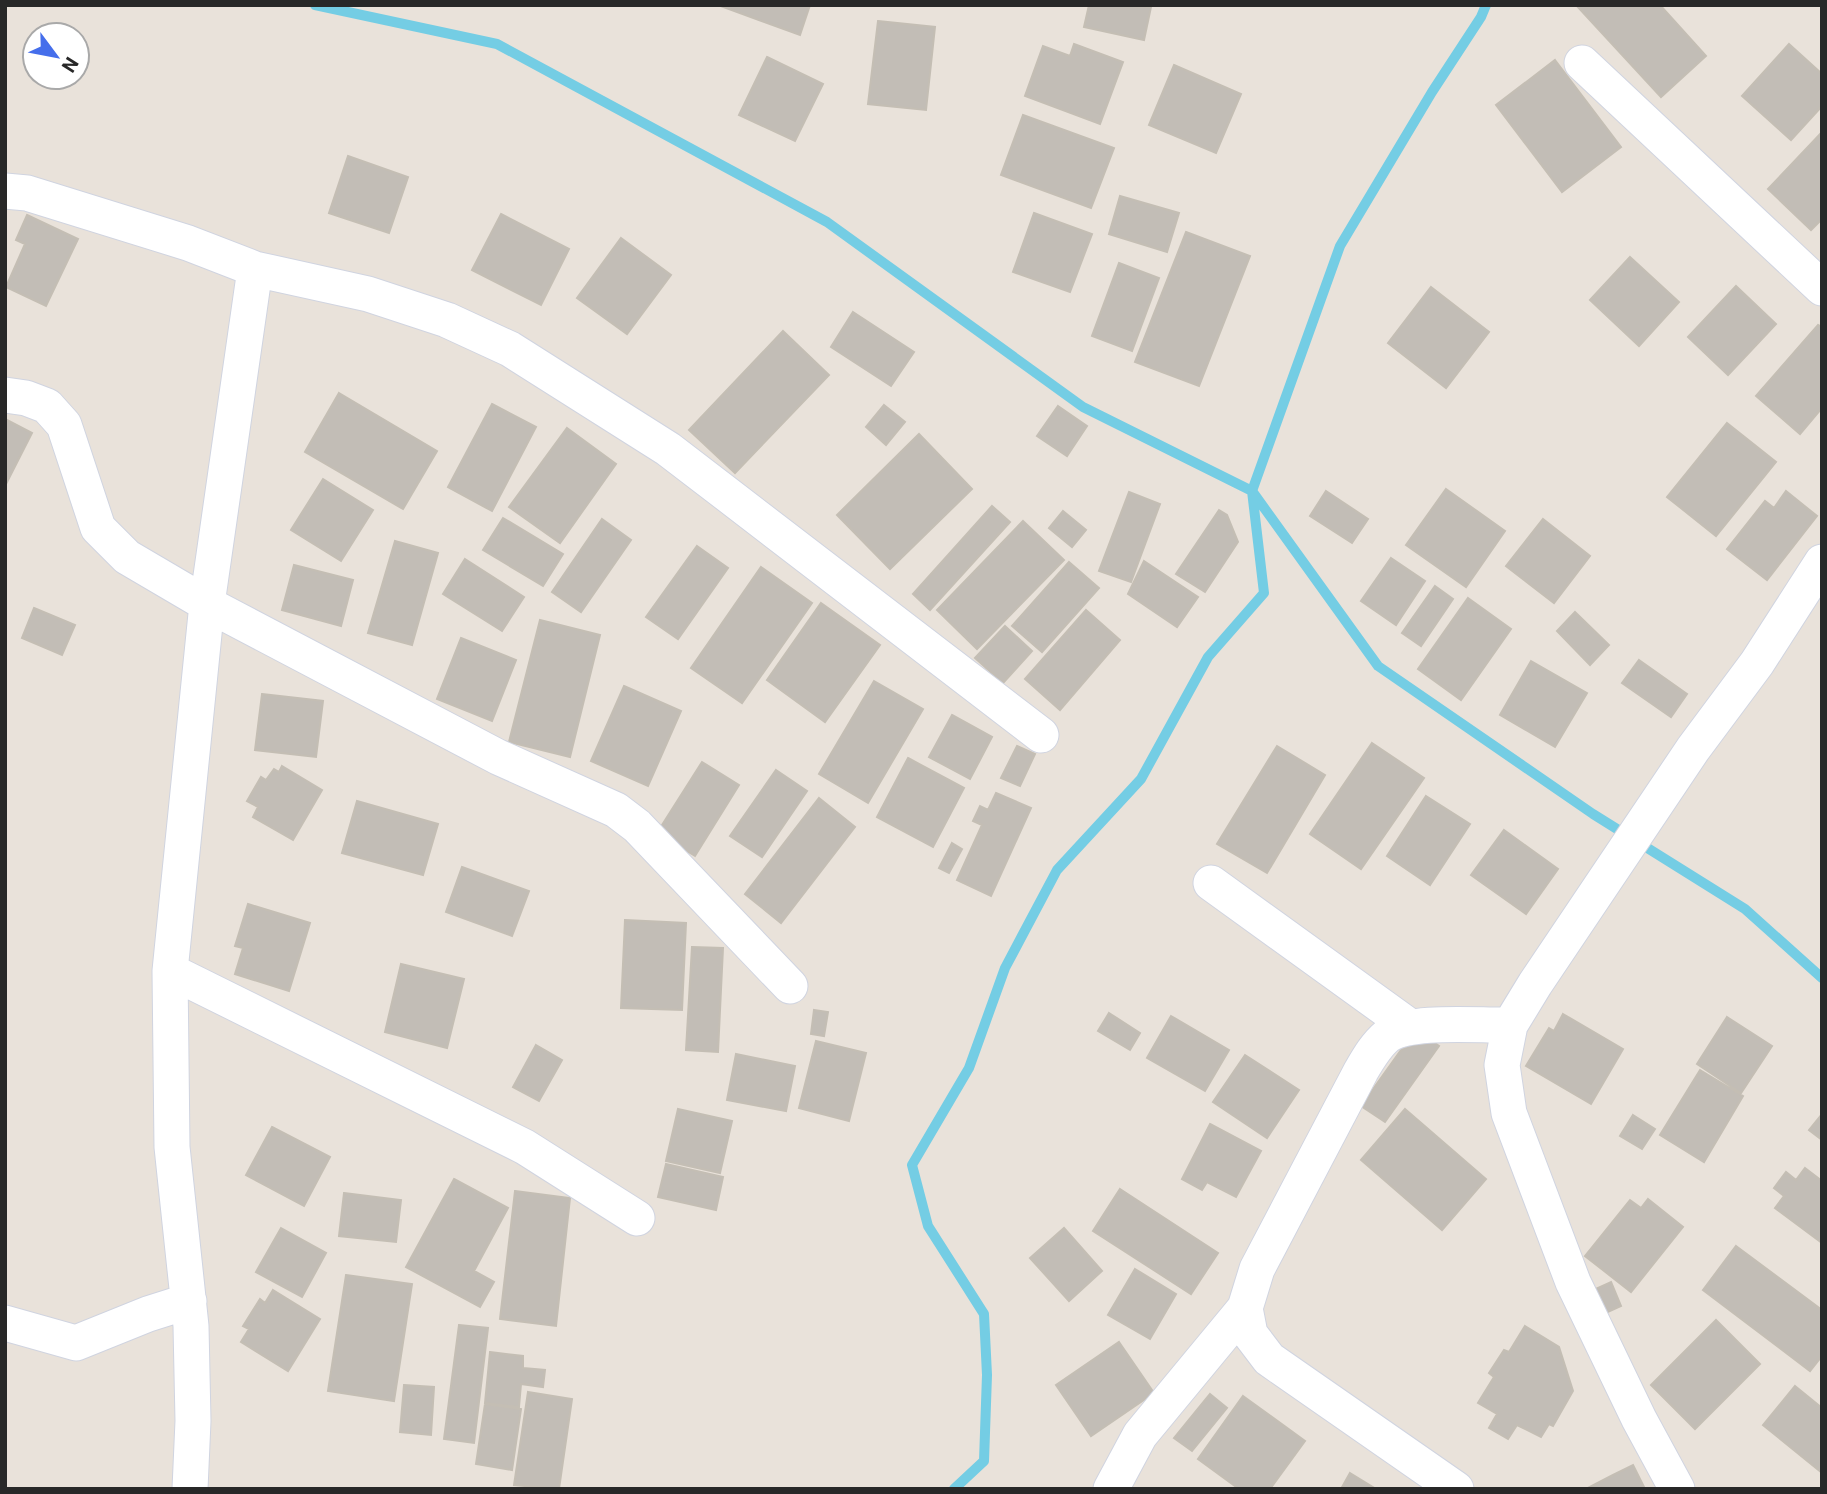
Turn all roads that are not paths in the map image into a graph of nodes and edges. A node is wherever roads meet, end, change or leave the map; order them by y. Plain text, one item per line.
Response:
1 (1582, 63) dead end
2 (5, 191) edge
3 (255, 269) junction
4 (1822, 288) edge
5 (5, 395) edge
6 (1822, 562) edge
7 (206, 604) junction
8 (1041, 735) dead end
9 (1211, 883) dead end
10 (170, 971) junction
11 (790, 986) dead end
12 (1409, 1026) junction
13 (1510, 1026) junction
14 (637, 1218) dead end
15 (188, 1301) junction
16 (1245, 1308) junction
17 (5, 1323) edge
18 (190, 1489) edge
19 (1111, 1489) edge
20 (1457, 1489) edge
21 (1677, 1489) edge

1 - 4 street
2 - 3 street
3 - 7 street
3 - 8 street
5 - 7 street
6 - 13 street
7 - 10 street
7 - 11 street
9 - 12 street
10 - 14 street
10 - 15 street
12 - 13 street
12 - 16 street
13 - 21 street
15 - 17 street
15 - 18 street
16 - 19 street
16 - 20 street

